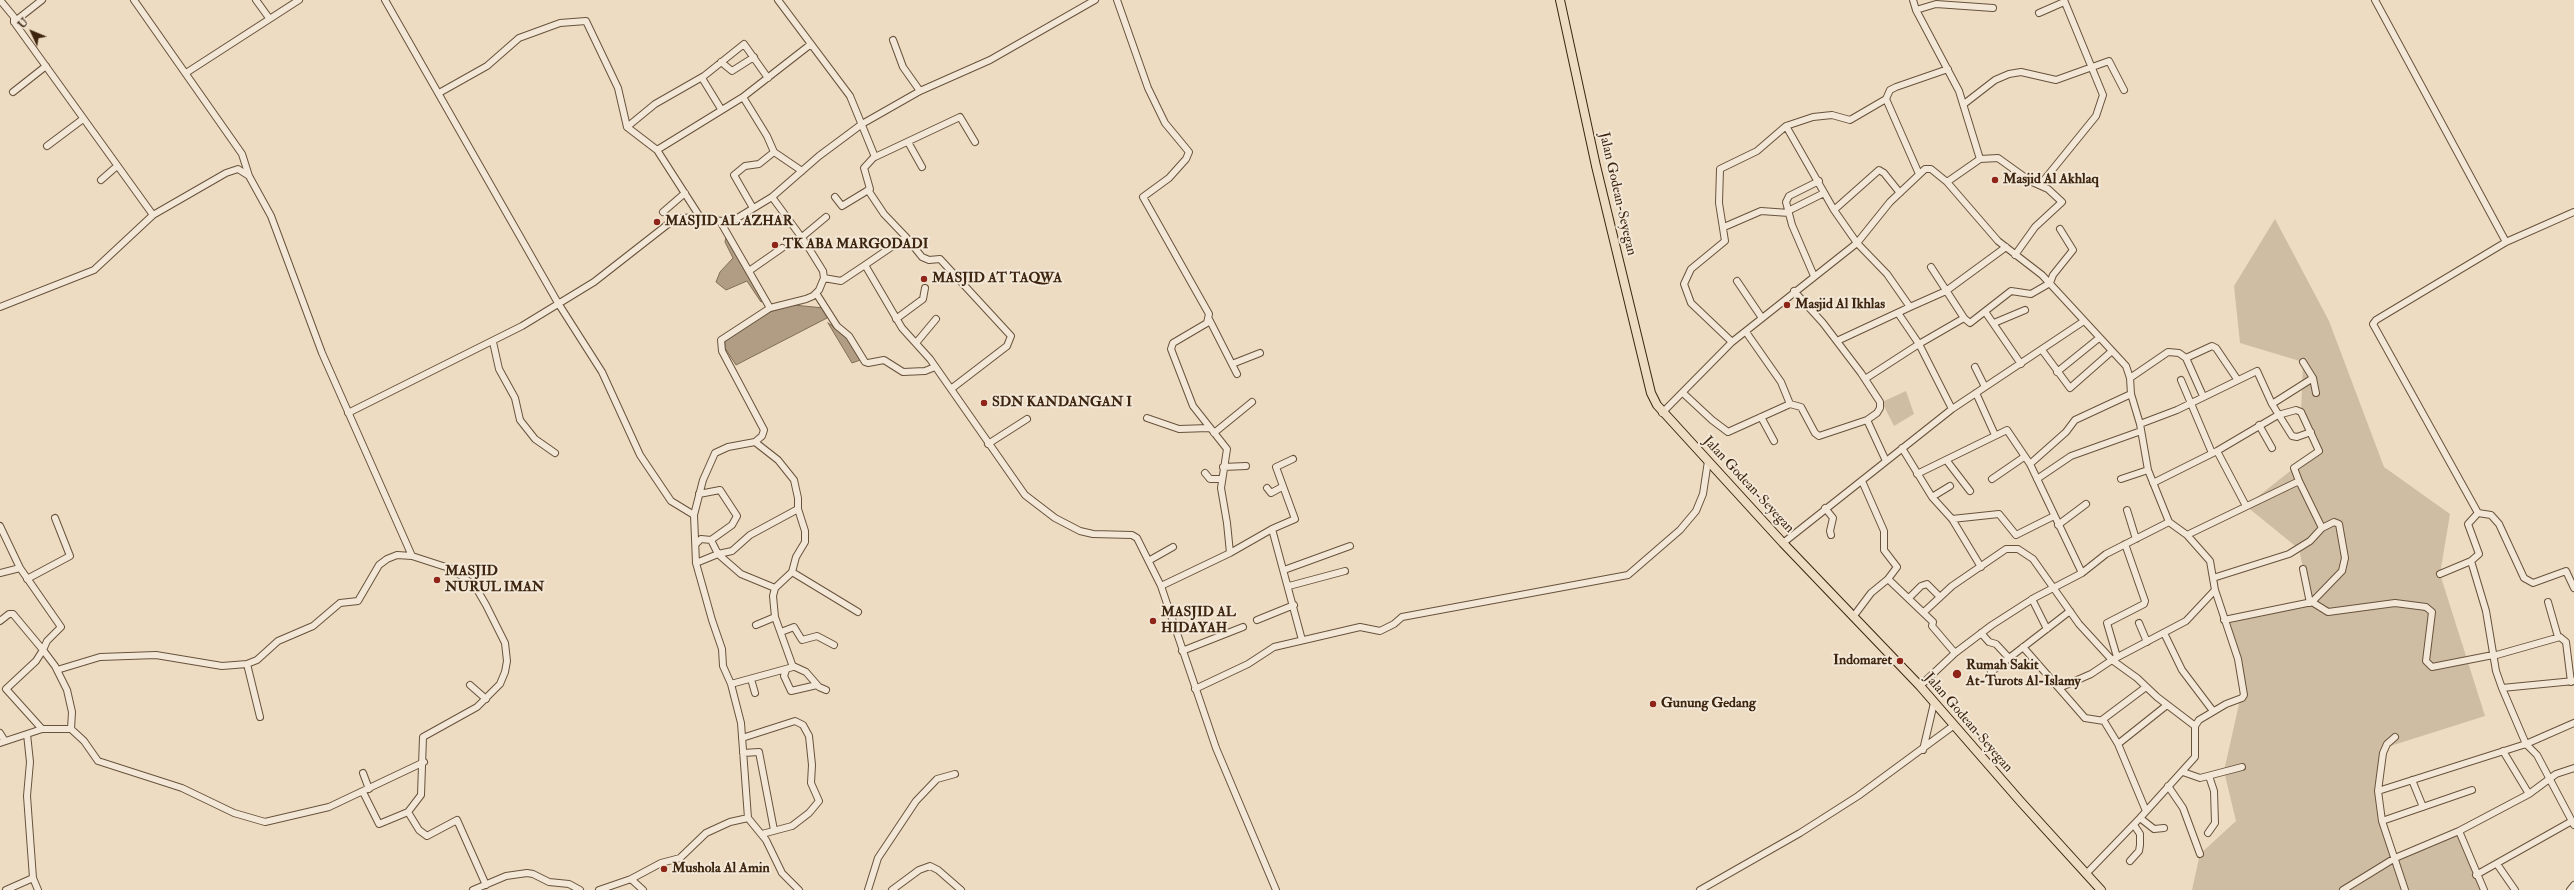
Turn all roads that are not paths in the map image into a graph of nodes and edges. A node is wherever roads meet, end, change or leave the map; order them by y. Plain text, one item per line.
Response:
1 (0, 0) edge
2 (42, 0) edge
3 (134, 0) edge
4 (256, 0) edge
5 (299, 0) edge
6 (385, 0) edge
7 (778, 0) edge
8 (1095, 0) edge
9 (1117, 0) edge
10 (1560, 0) edge
11 (1913, 0) edge
12 (2375, 0) edge
13 (2064, 1) edge
14 (1993, 8) dead end
15 (1916, 10) junction
16 (2039, 13) dead end
17 (269, 18) junction
18 (14, 22) junction
19 (893, 40) dead end
20 (811, 44) junction
21 (754, 57) junction
22 (721, 62) junction
23 (46, 66) junction
24 (2093, 67) junction
25 (1948, 69) junction
26 (186, 73) junction
27 (702, 78) junction
28 (768, 78) junction
29 (2124, 90) dead end
30 (920, 91) junction
31 (13, 92) dead end
32 (439, 93) junction
33 (742, 97) junction
34 (1886, 99) junction
35 (1964, 104) junction
36 (721, 109) junction
37 (84, 119) junction
38 (862, 124) junction
39 (1786, 126) junction
40 (627, 127) junction
41 (908, 142) junction
42 (975, 142) dead end
43 (47, 146) dead end
44 (657, 150) junction
45 (774, 152) junction
46 (875, 156) junction
47 (1980, 159) junction
48 (245, 160) junction
49 (117, 166) junction
50 (922, 167) dead end
51 (238, 169) junction
52 (802, 171) junction
53 (1919, 174) junction
54 (249, 176) junction
55 (101, 180) dead end
56 (1819, 181) junction
57 (1947, 182) junction
58 (2040, 185) junction
59 (868, 190) junction
60 (1824, 193) junction
61 (1900, 193) junction
62 (685, 194) junction
63 (772, 197) junction
64 (835, 197) dead end
65 (753, 208) junction
66 (1834, 210) junction
67 (663, 212) dead end
68 (1788, 212) junction
69 (2574, 212) edge
70 (153, 215) junction
71 (700, 217) junction
72 (826, 217) dead end
73 (720, 221) junction
74 (1724, 227) junction
75 (2060, 229) dead end
76 (802, 237) junction
77 (906, 237) junction
78 (2506, 242) junction
79 (1857, 243) junction
80 (2006, 247) junction
81 (782, 248) dead end
82 (2015, 254) junction
83 (865, 265) junction
84 (1931, 268) dead end
85 (749, 271) junction
86 (1814, 276) junction
87 (824, 278) junction
88 (1737, 281) dead end
89 (2050, 283) junction
90 (925, 288) dead end
91 (1794, 291) junction
92 (1946, 291) junction
93 (816, 293) junction
94 (558, 303) junction
95 (0, 307) edge
96 (1910, 307) junction
97 (770, 308) junction
98 (2025, 310) dead end
99 (1986, 312) junction
100 (1898, 313) junction
101 (1762, 318) junction
102 (1964, 318) junction
103 (896, 319) junction
104 (936, 319) dead end
105 (1209, 319) junction
106 (2084, 321) junction
107 (1994, 323) junction
108 (1746, 332) junction
109 (2099, 338) junction
110 (1837, 341) junction
111 (492, 342) junction
112 (1732, 342) junction
113 (916, 343) junction
114 (1919, 344) junction
115 (2042, 350) junction
116 (2112, 351) junction
117 (1260, 353) dead end
118 (2186, 358) junction
119 (2303, 362) dead end
120 (1232, 364) junction
121 (2021, 364) junction
122 (935, 367) junction
123 (1975, 367) dead end
124 (2057, 372) junction
125 (1237, 374) dead end
126 (2130, 378) junction
127 (2313, 378) junction
128 (1865, 379) junction
129 (2181, 380) dead end
130 (2237, 380) junction
131 (1985, 387) junction
132 (951, 389) junction
133 (1683, 393) junction
134 (1976, 393) junction
135 (2316, 393) dead end
136 (2131, 394) junction
137 (2203, 396) junction
138 (1252, 402) dead end
139 (2192, 403) junction
140 (1790, 404) junction
141 (2272, 404) junction
142 (1952, 409) junction
143 (348, 413) junction
144 (1662, 413) junction
145 (2278, 415) junction
146 (1761, 417) junction
147 (1147, 418) dead end
148 (1027, 419) dead end
149 (1867, 420) junction
150 (2140, 424) junction
151 (2259, 425) junction
152 (1209, 428) junction
153 (2141, 431) junction
154 (2311, 432) junction
155 (1214, 433) junction
156 (1996, 435) junction
157 (1774, 441) dead end
158 (755, 442) junction
159 (988, 444) junction
160 (1902, 448) junction
161 (2272, 448) dead end
162 (2214, 452) junction
163 (555, 453) dead end
164 (2024, 457) junction
165 (1293, 459) dead end
166 (1708, 461) junction
167 (1886, 461) junction
168 (1947, 461) junction
169 (2030, 464) junction
170 (1246, 466) dead end
171 (1223, 467) junction
172 (2148, 470) junction
173 (1205, 473) dead end
174 (1917, 474) junction
175 (1222, 479) junction
176 (1992, 479) dead end
177 (2037, 479) junction
178 (2121, 479) dead end
179 (1862, 481) junction
180 (2299, 481) junction
181 (2153, 482) junction
182 (1950, 486) dead end
183 (1282, 487) junction
184 (1267, 488) dead end
185 (1970, 491) dead end
186 (699, 494) junction
187 (1932, 498) junction
188 (2086, 504) dead end
189 (2246, 506) junction
190 (1825, 508) junction
191 (798, 509) junction
192 (2127, 510) dead end
193 (2478, 514) junction
194 (694, 515) junction
195 (2054, 516) junction
196 (55, 518) dead end
197 (1952, 519) junction
198 (2169, 522) junction
199 (2058, 525) junction
200 (0, 526) edge
201 (2322, 528) junction
202 (1272, 529) junction
203 (1831, 535) dead end
204 (2016, 535) junction
205 (2187, 535) junction
206 (2136, 539) junction
207 (712, 540) junction
208 (1783, 543) junction
209 (696, 544) junction
210 (2125, 544) junction
211 (1350, 546) dead end
212 (1173, 547) dead end
213 (2018, 549) junction
214 (1230, 553) junction
215 (718, 554) junction
216 (412, 556) junction
217 (1150, 560) junction
218 (2471, 561) junction
219 (696, 563) junction
220 (20, 568) junction
221 (1981, 568) junction
222 (2303, 569) dead end
223 (1284, 570) junction
224 (1344, 570) dead end
225 (792, 572) junction
226 (0, 573) edge
227 (2082, 573) junction
228 (2440, 574) dead end
229 (2213, 578) junction
230 (27, 579) junction
231 (1888, 579) junction
232 (1161, 586) junction
233 (1289, 586) junction
234 (775, 588) junction
235 (2052, 588) junction
236 (2574, 588) edge
237 (2215, 590) junction
238 (1910, 597) junction
239 (1940, 597) junction
240 (2032, 599) junction
241 (2311, 602) junction
242 (2548, 602) dead end
243 (1294, 605) junction
244 (2070, 611) junction
245 (858, 612) dead end
246 (1924, 612) junction
247 (775, 617) junction
248 (1853, 617) junction
249 (1257, 620) dead end
250 (2224, 620) junction
251 (0, 621) edge
252 (2139, 623) dead end
253 (756, 625) dead end
254 (1243, 627) dead end
255 (2048, 629) junction
256 (781, 632) junction
257 (1981, 633) junction
258 (2164, 633) junction
259 (2558, 637) junction
260 (1302, 640) junction
261 (2147, 642) junction
262 (834, 645) dead end
263 (2023, 647) junction
264 (43, 650) junction
265 (1182, 651) junction
266 (2574, 651) edge
267 (1955, 654) junction
268 (2567, 654) junction
269 (2493, 655) junction
270 (2009, 658) junction
271 (2114, 659) junction
272 (247, 664) junction
273 (793, 666) junction
274 (57, 670) junction
275 (786, 670) junction
276 (1991, 672) dead end
277 (751, 679) junction
278 (2573, 682) edge
279 (731, 684) junction
280 (817, 684) junction
281 (470, 685) dead end
282 (1920, 686) junction
283 (2146, 686) junction
284 (2059, 688) junction
285 (2502, 688) junction
286 (6, 689) junction
287 (1195, 689) junction
288 (826, 690) dead end
289 (0, 693) edge
290 (755, 693) dead end
291 (486, 699) junction
292 (1934, 703) junction
293 (2167, 705) junction
294 (2213, 711) junction
295 (260, 717) dead end
296 (2102, 720) junction
297 (2574, 723) edge
298 (1953, 726) junction
299 (2195, 726) junction
300 (42, 729) junction
301 (70, 729) junction
302 (0, 733) edge
303 (27, 734) junction
304 (2395, 737) dead end
305 (742, 738) junction
306 (2, 742) edge
307 (2118, 744) junction
308 (2526, 744) junction
309 (1923, 750) junction
310 (2503, 751) junction
311 (743, 753) junction
312 (424, 762) junction
313 (2242, 767) dead end
314 (2574, 768) edge
315 (2183, 772) junction
316 (362, 773) dead end
317 (955, 774) dead end
318 (2209, 776) junction
319 (2550, 779) junction
320 (2412, 780) junction
321 (2168, 786) junction
322 (366, 790) junction
323 (2472, 790) dead end
324 (2378, 791) junction
325 (2529, 794) junction
326 (2423, 807) junction
327 (2146, 811) junction
328 (408, 812) junction
329 (748, 818) junction
330 (2140, 818) junction
331 (2382, 821) junction
332 (2573, 823) edge
333 (2134, 825) junction
334 (2164, 828) dead end
335 (774, 830) junction
336 (2459, 831) junction
337 (2208, 833) dead end
338 (762, 834) junction
339 (2200, 854) dead end
340 (2395, 858) junction
341 (2130, 862) dead end
342 (2497, 864) junction
343 (2086, 874) junction
344 (2476, 875) junction
345 (33, 878) junction
346 (631, 878) junction
347 (486, 885) junction
348 (2574, 885) edge
349 (14, 888) edge
350 (6, 890) edge
351 (38, 890) edge
352 (473, 890) edge
353 (580, 890) edge
354 (599, 890) edge
355 (643, 890) edge
356 (796, 890) edge
357 (868, 890) edge
358 (892, 890) edge
359 (961, 890) edge
360 (1276, 890) edge
361 (1700, 890) edge
362 (2101, 890) edge
363 (2342, 890) edge
364 (2405, 890) edge
365 (2484, 890) edge
366 (2515, 890) edge
367 (2570, 890) edge

1 - 18 street
2 - 18 street
3 - 26 street
4 - 17 street
5 - 17 street
6 - 32 street
7 - 20 street
8 - 30 street
9 - 105 street
10 - 144 main road, Jalan Godean-Seyegan
11 - 15 street
12 - 78 street
13 - 16 street
13 - 24 street
14 - 15 street
15 - 25 street
17 - 26 street
18 - 23 street
19 - 30 street
20 - 28 street
20 - 38 street
21 - 22 street
21 - 22 street
21 - 28 street
22 - 27 street
23 - 31 street
23 - 37 street
24 - 29 street
24 - 35 street
24 - 58 street
25 - 34 street
25 - 35 street
26 - 48 street
27 - 36 street
27 - 40 street
28 - 33 street
30 - 38 street
32 - 40 street
32 - 94 street
33 - 36 street
33 - 45 street
34 - 39 street
34 - 53 street
35 - 47 street
36 - 44 street
37 - 43 street
37 - 49 street
38 - 46 street
38 - 52 street
39 - 56 street
39 - 74 street
40 - 44 street
41 - 42 street
41 - 46 street
41 - 50 street
44 - 62 street
45 - 52 street
45 - 65 street
46 - 59 street
47 - 57 street
47 - 58 street
48 - 51 street
48 - 54 street
49 - 55 street
49 - 70 street
51 - 54 street
51 - 70 street
52 - 63 street
53 - 57 street
53 - 61 street
54 - 143 street
56 - 60 street
56 - 68 street
57 - 80 street
58 - 82 street
59 - 64 street
59 - 77 street
60 - 66 street
60 - 68 street
61 - 66 street
61 - 79 street
62 - 67 street
62 - 71 street
63 - 65 street
63 - 76 street
65 - 73 street
66 - 79 street
68 - 74 street
68 - 86 street
69 - 78 street
70 - 95 street
71 - 73 street
71 - 94 street
72 - 76 street
73 - 85 street
74 - 112 street
75 - 89 street
76 - 87 street
77 - 83 street
77 - 132 street
78 - 193 street
79 - 86 street
79 - 96 street
80 - 82 street
80 - 92 street
81 - 85 street
82 - 89 street
83 - 87 street
83 - 103 street
84 - 92 street
85 - 97 street
86 - 91 street
87 - 93 street
88 - 101 street
89 - 99 street
89 - 106 street
90 - 103 street
91 - 101 street
91 - 110 street
92 - 96 street
92 - 102 street
93 - 97 street
93 - 122 street
94 - 111 street
94 - 194 street
96 - 100 street
97 - 158 street
98 - 107 street
99 - 102 street
99 - 107 street
100 - 110 street
100 - 114 street
101 - 108 street
102 - 114 street
103 - 113 street
104 - 113 street
105 - 120 street
105 - 152 street
106 - 109 street
106 - 115 street
107 - 121 street
108 - 112 street
108 - 140 street
109 - 116 street
109 - 124 street
110 - 128 street
111 - 143 street
111 - 163 street
112 - 133 street
113 - 122 street
114 - 128 street
114 - 142 street
115 - 121 street
115 - 124 street
116 - 124 street
116 - 126 street
117 - 120 street
118 - 126 street
118 - 130 street
118 - 137 street
119 - 127 street
120 - 125 street
121 - 131 street
122 - 132 street
123 - 131 street
126 - 136 street
127 - 135 street
127 - 141 street
128 - 149 street
129 - 139 street
130 - 137 street
130 - 141 street
131 - 134 street
132 - 159 street
133 - 144 street
133 - 146 street
134 - 142 street
134 - 156 street
136 - 150 street
136 - 169 street
137 - 139 street
138 - 155 street
139 - 150 street
139 - 162 street
140 - 146 street
140 - 149 street
141 - 145 street
142 - 160 street
143 - 216 street
144 - 166 main road, Jalan Godean-Seyegan
145 - 151 street
145 - 154 street
145 - 154 street
146 - 157 street
147 - 152 street
148 - 159 street
149 - 167 street
150 - 153 street
151 - 161 street
151 - 162 street
152 - 155 street
153 - 172 street
153 - 177 street
154 - 180 street
155 - 171 street
156 - 164 street
156 - 168 street
158 - 186 street
158 - 191 street
159 - 217 street
160 - 167 street
160 - 174 street
162 - 181 street
162 - 189 street
164 - 169 street
164 - 176 street
165 - 183 street
166 - 208 main road, Jalan Godean-Seyegan
166 - 260 street
167 - 179 street
168 - 174 street
168 - 185 street
169 - 177 street
170 - 171 street
171 - 175 street
172 - 178 street
172 - 181 street
173 - 175 street
174 - 187 street
175 - 214 street
177 - 195 street
179 - 190 street
179 - 231 street
180 - 189 street
180 - 201 street
181 - 198 street
182 - 187 street
183 - 184 street
183 - 202 street
186 - 194 street
186 - 207 street
187 - 197 street
188 - 199 street
189 - 205 street
190 - 203 street
190 - 208 street
191 - 215 street
191 - 225 street
192 - 206 street
193 - 218 street
193 - 236 street
194 - 209 street
195 - 199 street
195 - 204 street
196 - 230 street
197 - 204 street
197 - 221 street
198 - 205 street
198 - 206 street
199 - 227 street
200 - 220 street
201 - 229 street
201 - 241 street
202 - 214 street
202 - 223 street
204 - 213 street
205 - 229 street
206 - 210 street
207 - 209 street
207 - 215 street
208 - 248 main road, Jalan Godean-Seyegan
209 - 219 street
210 - 227 street
210 - 271 street
211 - 223 street
212 - 217 street
213 - 221 street
213 - 235 street
214 - 232 street
215 - 219 street
215 - 234 street
216 - 272 street
216 - 291 street
217 - 232 street
218 - 228 street
218 - 269 street
219 - 279 street
220 - 226 street
220 - 230 street
221 - 239 street
222 - 241 street
223 - 233 street
224 - 233 street
225 - 234 street
225 - 245 street
227 - 235 street
229 - 237 street
230 - 264 street
231 - 238 street
231 - 248 street
232 - 265 street
233 - 243 street
234 - 247 street
235 - 240 street
235 - 244 street
237 - 250 street
237 - 258 street
238 - 239 street
238 - 246 street
239 - 246 street
240 - 255 street
240 - 257 street
241 - 250 street
241 - 269 street
242 - 259 street
243 - 249 street
243 - 260 street
244 - 255 street
244 - 271 street
246 - 267 street
247 - 253 street
247 - 256 street
248 - 282 main road, Jalan Godean-Seyegan
250 - 294 street
251 - 264 street
252 - 261 street
254 - 265 street
255 - 263 street
256 - 262 street
256 - 273 street
257 - 267 street
257 - 270 street
258 - 261 street
258 - 294 street
259 - 268 street
259 - 269 street
260 - 287 street
261 - 271 street
263 - 270 street
263 - 284 street
264 - 274 street
264 - 286 street
265 - 287 street
266 - 268 street
267 - 282 street
268 - 278 street
269 - 285 street
270 - 276 street
271 - 283 street
271 - 284 street
272 - 274 street
272 - 295 street
273 - 275 street
273 - 280 street
274 - 301 street
275 - 277 street
275 - 280 street
277 - 279 street
277 - 290 street
278 - 285 street
279 - 305 street
280 - 288 street
281 - 291 street
282 - 292 main road, Jalan Godean-Seyegan
283 - 293 street
283 - 296 street
284 - 296 street
285 - 308 street
286 - 289 street
286 - 300 street
287 - 360 street
291 - 312 street
292 - 298 main road, Jalan Godean-Seyegan
292 - 309 street
293 - 299 street
293 - 307 street
294 - 299 street
296 - 307 street
297 - 308 street
298 - 309 street
298 - 343 main road, Jalan Godean-Seyegan
299 - 315 street
300 - 301 street
300 - 303 street
301 - 322 street
302 - 306 street
303 - 306 street
303 - 345 street
304 - 324 street
305 - 311 street
305 - 335 street
307 - 327 street
308 - 310 street
308 - 319 street
309 - 361 street
310 - 320 street
310 - 325 street
311 - 329 street
311 - 335 street
312 - 322 street
312 - 328 street
313 - 318 street
314 - 319 street
315 - 318 street
315 - 321 street
316 - 322 street
317 - 357 street
318 - 337 street
319 - 325 street
319 - 332 street
320 - 324 street
320 - 326 street
321 - 327 street
321 - 339 street
322 - 328 street
323 - 326 street
324 - 331 street
325 - 336 street
326 - 331 street
327 - 330 street
328 - 347 street
329 - 338 street
329 - 346 street
330 - 333 street
330 - 334 street
331 - 340 street
332 - 342 street
333 - 341 street
333 - 343 street
335 - 338 street
336 - 340 street
336 - 344 street
338 - 356 street
340 - 363 street
340 - 364 street
342 - 344 street
342 - 366 street
343 - 362 main road, Jalan Godean-Seyegan
344 - 365 street
345 - 349 street
345 - 351 street
346 - 354 street
346 - 355 street
347 - 352 street
347 - 353 street
348 - 367 street
349 - 350 street
358 - 359 street

